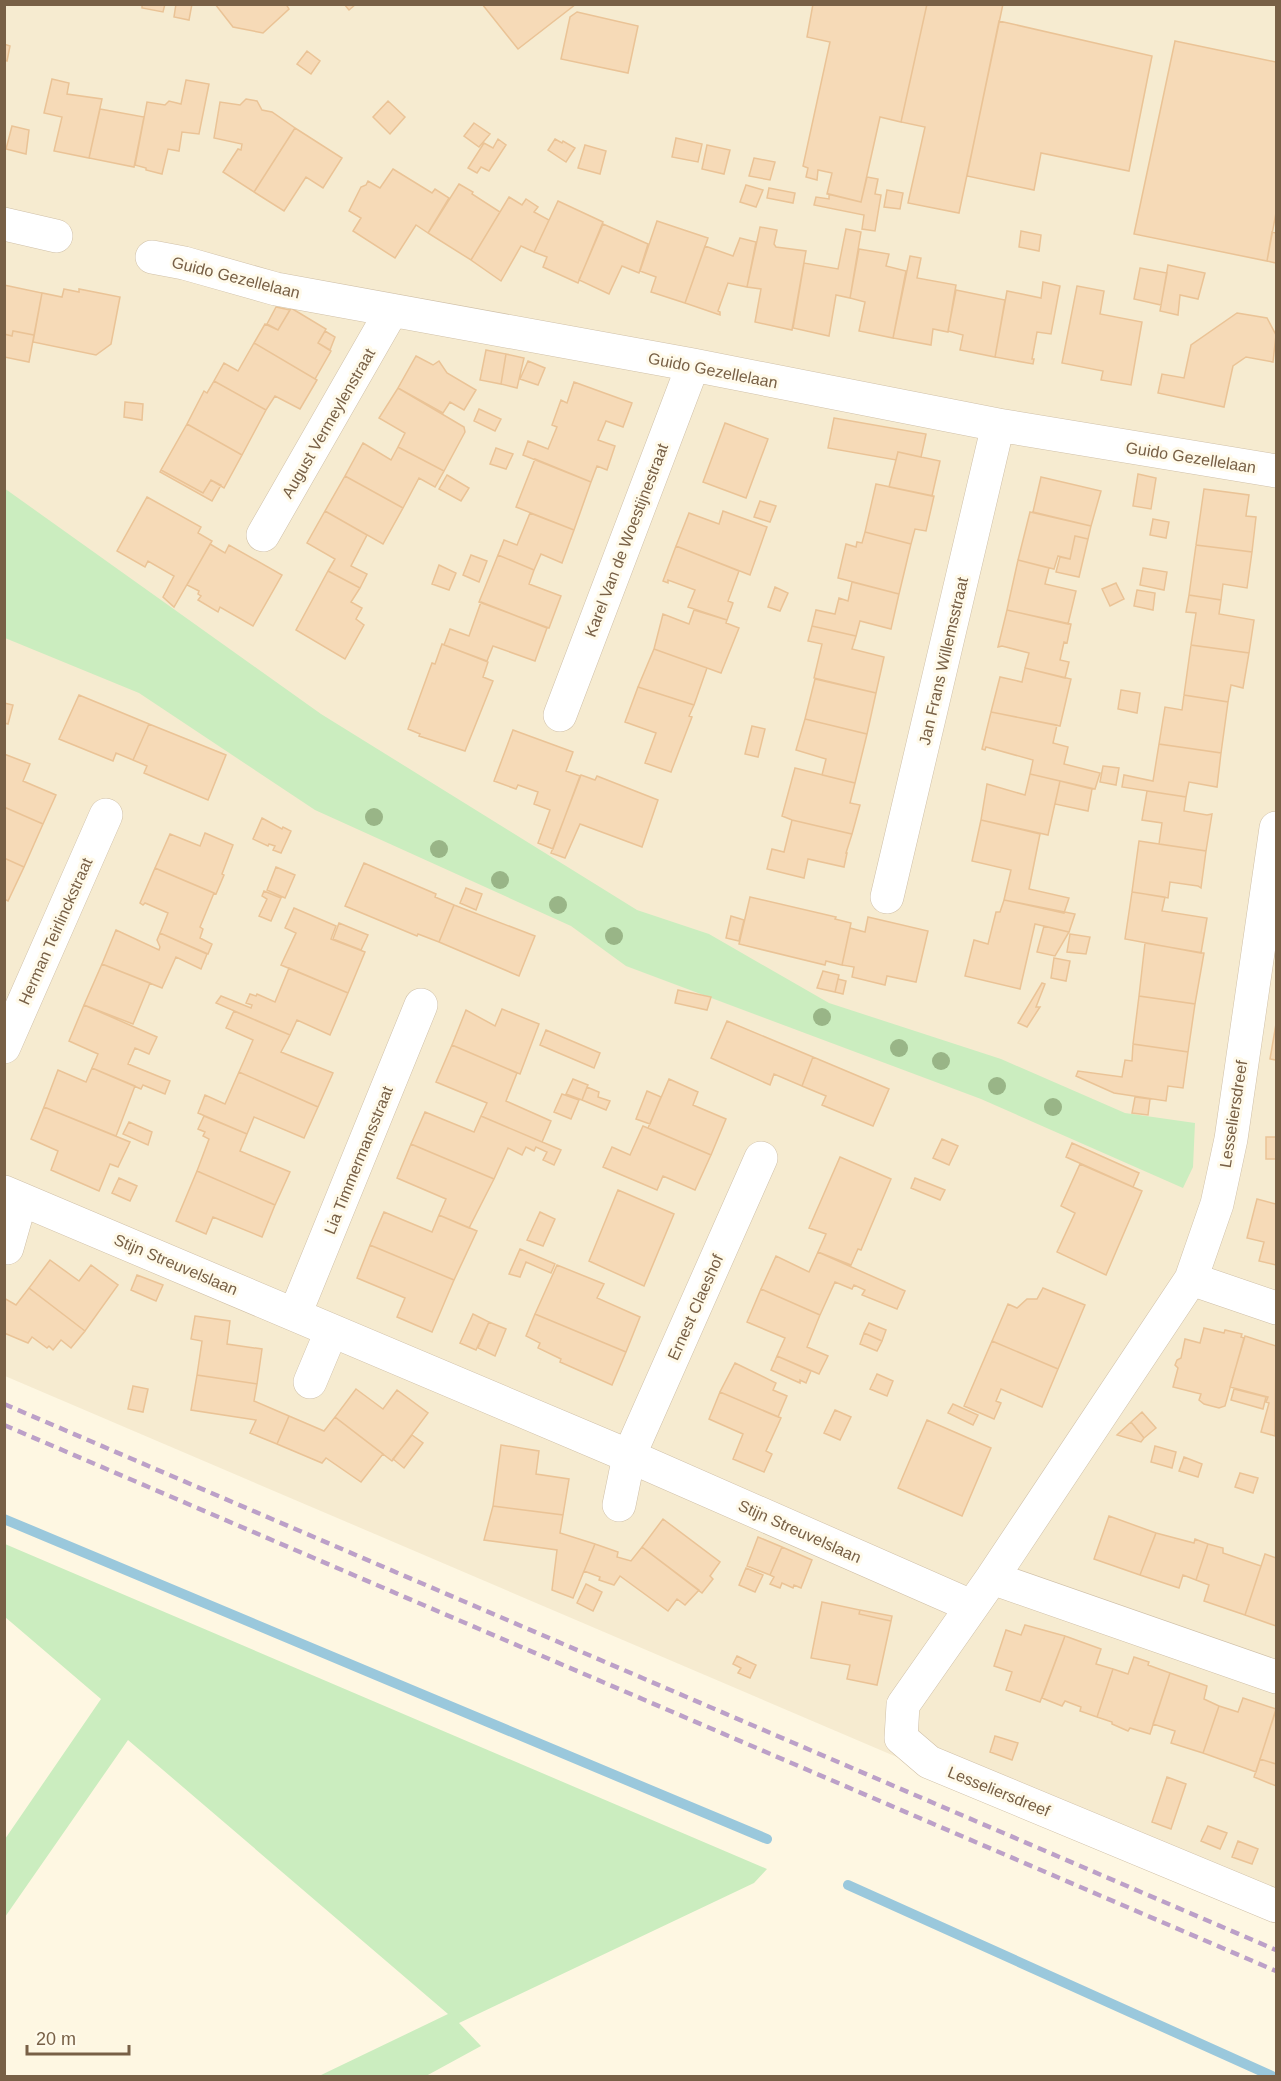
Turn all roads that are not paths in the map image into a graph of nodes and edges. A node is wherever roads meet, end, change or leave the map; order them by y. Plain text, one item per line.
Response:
1 (4, 224) edge
2 (56, 236) dead end
3 (152, 257) dead end
4 (392, 310) junction
5 (693, 365) junction
6 (998, 425) junction
7 (1276, 471) edge
8 (263, 535) dead end
9 (560, 715) dead end
10 (106, 815) dead end
11 (1276, 828) edge
12 (887, 897) dead end
13 (1268, 946) edge
14 (421, 1005) dead end
15 (4, 1047) edge
16 (760, 1158) dead end
17 (13, 1195) edge
18 (7, 1248) dead end
19 (1191, 1279) junction
20 (1276, 1308) edge
21 (295, 1314) junction
22 (331, 1332) junction
23 (310, 1383) dead end
24 (629, 1456) junction
25 (619, 1504) dead end
26 (992, 1578) junction
27 (971, 1606) junction
28 (1276, 1677) edge
29 (1276, 1906) edge

1 - 2 street
3 - 4 street, Guido Gezellelaan
4 - 5 street, Guido Gezellelaan
4 - 8 street, August Vermeylenstraat
5 - 6 street, Guido Gezellelaan
5 - 9 street, Karel Van de Woestijnestraat
6 - 7 street, Guido Gezellelaan
6 - 12 street, Jan Frans Willemsstraat
10 - 15 street, Herman Teirlinckstraat
11 - 13 street, Lesseliersdreef
13 - 19 street, Lesseliersdreef
14 - 21 street, Lia Timmermansstraat
16 - 24 street, Ernest Claeshof
17 - 18 street, Stijn Streuvelslaan
17 - 21 street, Stijn Streuvelslaan
19 - 20 street
19 - 26 street, Lesseliersdreef
21 - 22 street, Stijn Streuvelslaan
22 - 23 street
22 - 24 street, Stijn Streuvelslaan
24 - 25 street
24 - 27 street, Stijn Streuvelslaan
26 - 27 street, Lesseliersdreef
26 - 28 street
27 - 29 street, Lesseliersdreef

